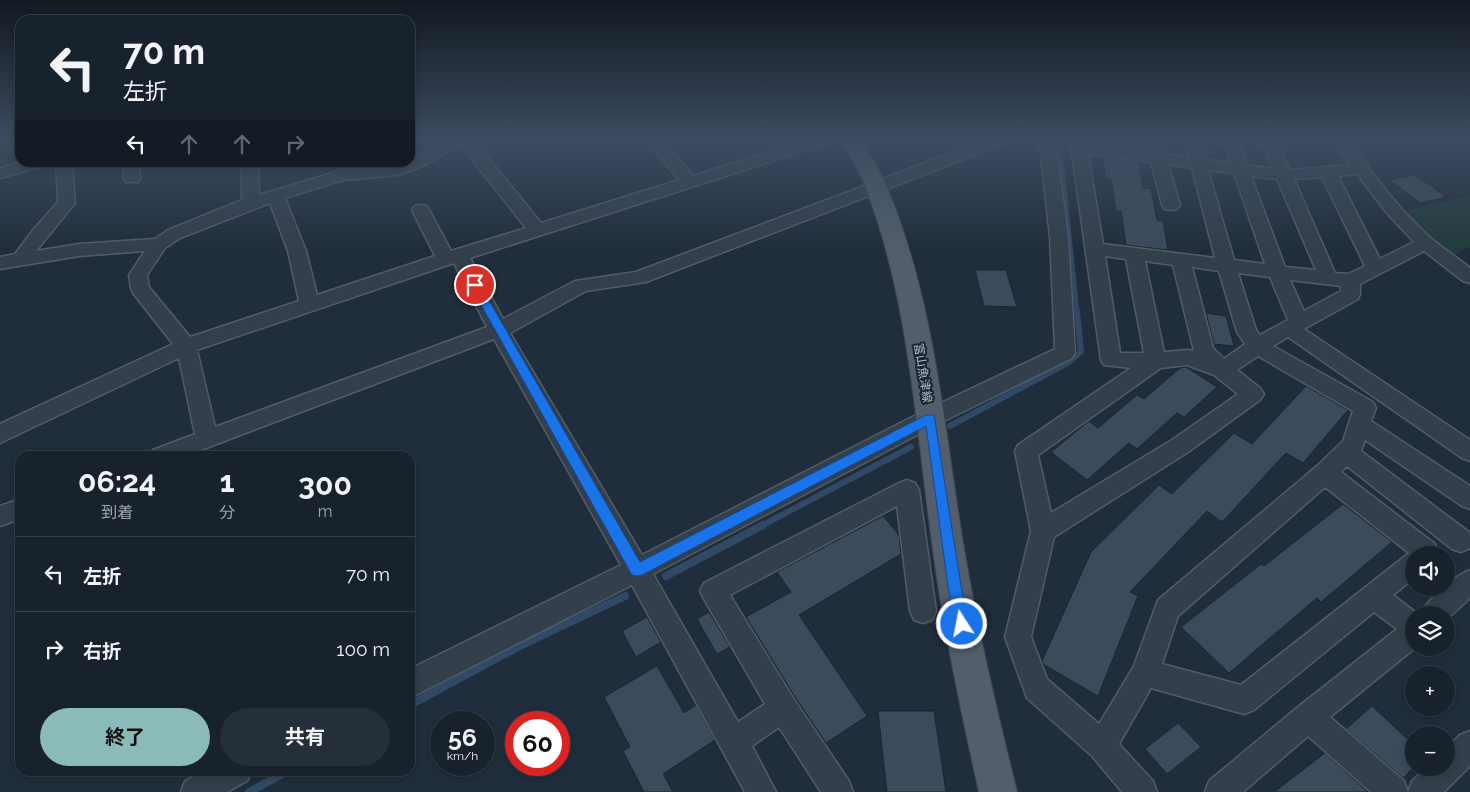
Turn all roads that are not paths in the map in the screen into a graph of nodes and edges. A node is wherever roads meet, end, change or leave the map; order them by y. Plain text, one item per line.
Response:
1 (65, 176) edge
2 (132, 176) edge
3 (250, 176) edge
4 (339, 176) edge
5 (493, 176) edge
6 (684, 176) edge
7 (708, 176) edge
8 (870, 176) edge
9 (905, 176) edge
10 (1052, 176) edge
11 (1084, 176) edge
12 (1163, 176) edge
13 (1203, 176) edge
14 (1244, 176) edge
15 (1284, 176) edge
16 (1330, 176) edge
17 (1365, 176) edge
18 (132, 179) dead end
19 (689, 182) junction
20 (876, 187) junction
21 (276, 195) junction
22 (250, 203) junction
23 (1171, 206) dead end
24 (421, 210) dead end
25 (536, 230) junction
26 (1426, 243) junction
27 (159, 244) junction
28 (1094, 249) junction
29 (1134, 254) junction
30 (452, 257) junction
31 (21, 260) junction
32 (1181, 260) junction
33 (0, 263) edge
34 (1226, 265) junction
35 (1375, 268) junction
36 (1278, 272) junction
37 (1470, 277) edge
38 (1328, 278) junction
39 (1350, 281) junction
40 (309, 303) junction
41 (1294, 325) junction
42 (499, 330) junction
43 (186, 346) junction
44 (1257, 346) junction
45 (1156, 360) junction
46 (1222, 370) junction
47 (930, 418) junction
48 (1360, 424) junction
49 (0, 434) edge
50 (207, 439) junction
51 (175, 451) edge
52 (1346, 452) junction
53 (1470, 452) edge
54 (1325, 473) junction
55 (940, 481) junction
56 (907, 490) junction
57 (1470, 499) edge
58 (15, 511) edge
59 (0, 516) edge
60 (1043, 531) junction
61 (1461, 541) dead end
62 (1418, 546) edge
63 (637, 570) junction
64 (1405, 570) edge
65 (1470, 582) edge
66 (1374, 596) junction
67 (1443, 606) edge
68 (923, 611) dead end
69 (1405, 620) edge
70 (1405, 639) edge
71 (1146, 673) junction
72 (415, 681) edge
73 (784, 708) junction
74 (1308, 717) junction
75 (733, 742) junction
76 (1470, 745) edge
77 (1102, 746) junction
78 (227, 776) edge
79 (196, 792) edge
80 (761, 792) edge
81 (838, 792) edge
82 (998, 792) edge
83 (1142, 792) edge
84 (1220, 792) edge
85 (1393, 792) edge
86 (1423, 792) edge

1 - 31 street
2 - 18 street
3 - 22 street
4 - 21 street
5 - 25 street
6 - 19 street
7 - 19 street
8 - 20 main road, 富山魚津線
9 - 20 street
10 - 47 street
11 - 28 street
12 - 23 street
13 - 34 street
14 - 36 street
15 - 38 street
16 - 35 street
17 - 26 street
19 - 25 street
20 - 42 street
20 - 47 main road, 富山魚津線
21 - 22 street
21 - 40 street
22 - 27 street
24 - 30 street
25 - 30 street
26 - 35 street
26 - 37 street
27 - 31 street
27 - 43 street
28 - 29 street
28 - 45 street
29 - 32 street
29 - 45 street
30 - 40 street
30 - 42 street
31 - 33 street
32 - 34 street
32 - 46 street
34 - 36 street
34 - 44 street
35 - 39 street
36 - 38 street
36 - 41 street
38 - 39 street
39 - 41 street
40 - 43 street
41 - 44 street
41 - 53 street
42 - 50 street
42 - 63 street
43 - 49 street
43 - 50 street
44 - 46 street
44 - 48 street
45 - 46 street
45 - 60 street
46 - 60 street
47 - 55 main road, 富山魚津線
47 - 63 street
48 - 52 street
48 - 57 street
50 - 51 street
52 - 54 street
52 - 61 street
54 - 62 street
54 - 71 street
55 - 56 street
55 - 82 main road, 富山魚津線
56 - 68 street
56 - 73 street
58 - 59 street
60 - 77 street
63 - 72 street
63 - 75 street
64 - 66 street
65 - 67 street
66 - 69 street
66 - 71 street
70 - 74 street
71 - 77 street
73 - 75 street
73 - 81 street
74 - 84 street
74 - 85 street
75 - 80 street
76 - 86 street
77 - 83 street
78 - 79 street

